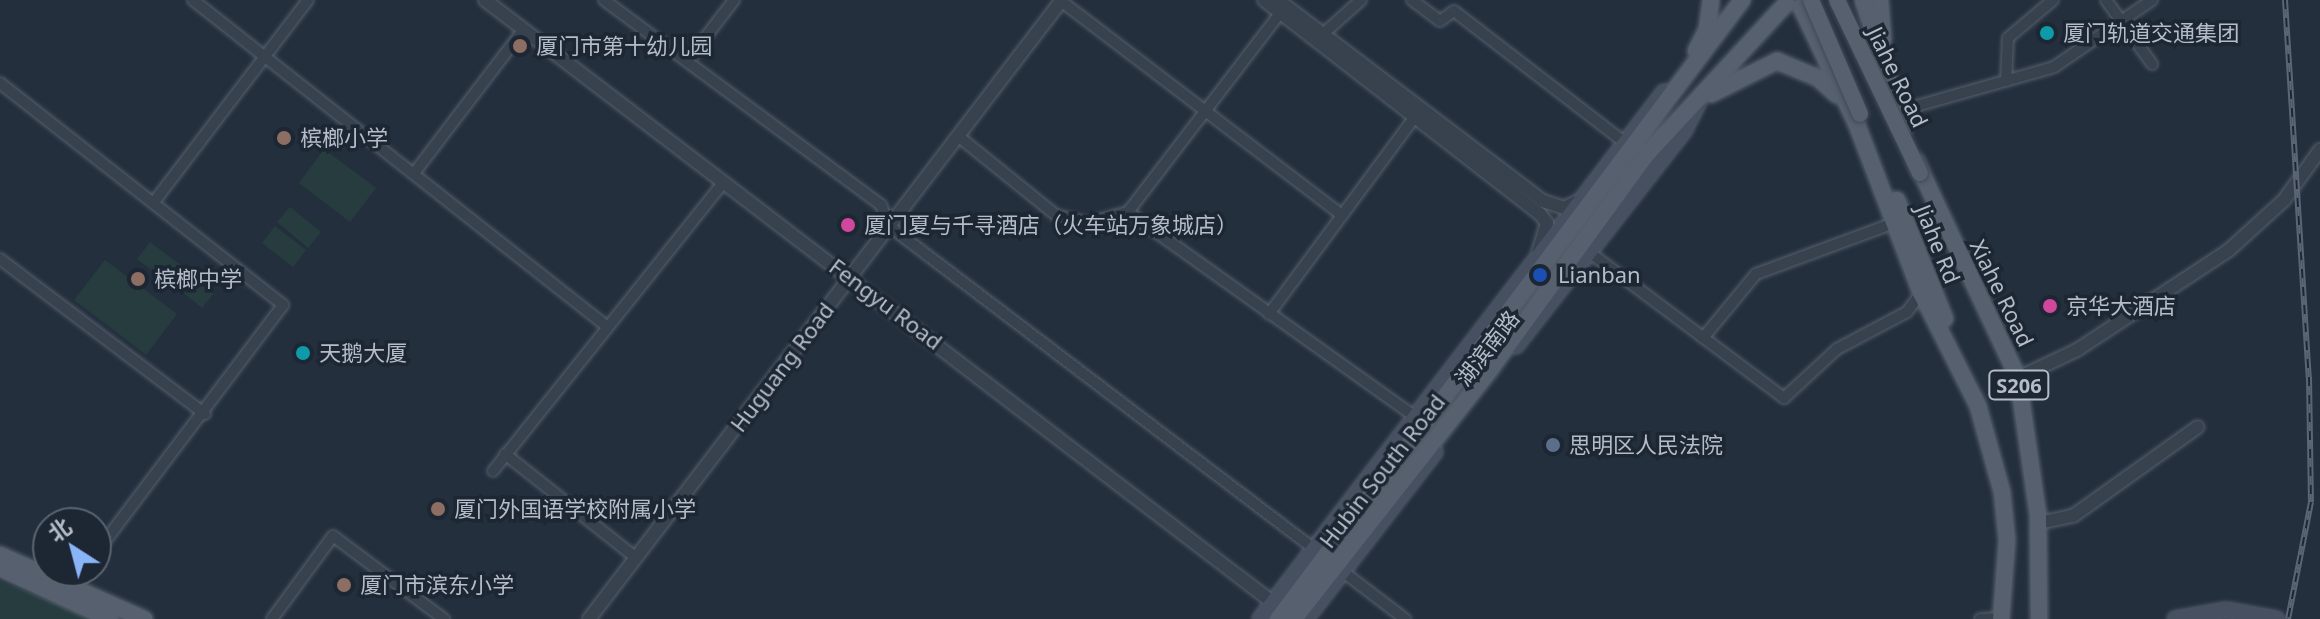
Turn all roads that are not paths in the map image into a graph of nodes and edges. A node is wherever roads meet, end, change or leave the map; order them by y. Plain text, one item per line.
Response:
1 (193, 0) edge
2 (308, 0) edge
3 (485, 0) edge
4 (604, 0) edge
5 (734, 0) edge
6 (1264, 0) edge
7 (1361, 0) edge
8 (1412, 0) edge
9 (1711, 0) edge
10 (1742, 0) edge
11 (1838, 0) edge
12 (1863, 0) edge
13 (1880, 0) edge
14 (2053, 0) edge
15 (2106, 0) edge
16 (2152, 0) edge
17 (1062, 1) edge
18 (1795, 3) edge
19 (1279, 6) edge
20 (2122, 22) junction
21 (1723, 26) junction
22 (523, 30) junction
23 (1323, 34) junction
24 (267, 56) junction
25 (688, 60) junction
26 (1691, 62) junction
27 (2152, 64) dead end
28 (2006, 81) junction
29 (0, 83) edge
30 (1700, 101) junction
31 (1898, 108) junction
32 (1205, 111) junction
33 (1415, 117) junction
34 (1858, 120) junction
35 (958, 136) junction
36 (1623, 141) junction
37 (2320, 150) edge
38 (415, 172) junction
39 (1920, 173) junction
40 (723, 183) junction
41 (154, 202) junction
42 (1576, 202) junction
43 (1128, 212) junction
44 (1342, 215) junction
45 (1894, 223) junction
46 (889, 226) junction
47 (1538, 252) junction
48 (1589, 252) junction
49 (0, 259) edge
50 (851, 276) junction
51 (1921, 293) junction
52 (1269, 314) junction
53 (605, 325) junction
54 (1703, 338) junction
55 (2018, 378) junction
56 (1972, 393) junction
57 (205, 414) junction
58 (1415, 417) junction
59 (2198, 427) dead end
60 (505, 454) junction
61 (493, 471) dead end
62 (2039, 523) junction
63 (112, 533) edge
64 (0, 555) edge
65 (636, 558) junction
66 (1329, 561) junction
67 (0, 568) edge
68 (76, 587) edge
69 (73, 595) junction
70 (1282, 613) edge
71 (110, 619) edge
72 (144, 619) edge
73 (272, 619) edge
74 (444, 619) edge
75 (589, 619) edge
76 (1260, 619) edge
77 (1306, 619) edge
78 (1405, 619) edge
79 (1980, 619) edge
80 (2001, 619) edge
81 (2039, 619) edge
82 (2175, 619) edge
83 (2277, 619) edge

1 - 24 street
2 - 24 street
3 - 22 street, Fengyu Road
4 - 25 street
5 - 25 street
6 - 19 street
7 - 23 street
8 - 36 street
9 - 26 main road
10 - 21 main road, 湖滨南路
11 - 18 main road
11 - 39 main road, Jiahe Road / S206, bridge
12 - 31 main road, Xiahe Road / S206
13 - 31 main road
14 - 28 street
15 - 20 street
16 - 20 street
17 - 32 street
17 - 35 street, Huguang Road
18 - 30 main road, 湖滨南路
18 - 34 main road, S206, bridge
18 - 34 main road, S206
19 - 23 street
19 - 32 street
19 - 33 street
20 - 27 street
20 - 28 street
21 - 26 main road
21 - 66 main road, 湖滨南路
22 - 38 street
22 - 40 street, Fengyu Road
23 - 42 street
24 - 38 street
24 - 41 street
25 - 46 street
26 - 36 main road
28 - 31 street
29 - 41 street
30 - 34 main road
30 - 48 main road, 湖滨南路
30 - 66 main road, 湖滨南路
31 - 39 main road, Xiahe Road / S206
32 - 43 street
32 - 44 street
33 - 44 street
33 - 47 street
34 - 45 main road, S206
34 - 56 main road, Jiahe Rd / S206
35 - 43 street
35 - 46 street, Huguang Road
36 - 42 main road
37 - 55 street
38 - 53 street
39 - 55 main road, Xiahe Road / S206
40 - 50 street, Fengyu Road
40 - 53 street
41 - 57 street
42 - 47 main road
43 - 52 street
44 - 52 street
45 - 51 main road, S206
45 - 54 street
46 - 50 street, Huguang Road
46 - 66 street
47 - 58 main road
48 - 54 street
48 - 66 main road, 湖滨南路
49 - 57 street
50 - 65 street, Huguang Road
50 - 70 street, Fengyu Road
51 - 54 street
51 - 56 main road, S206
52 - 58 street
53 - 60 street
55 - 62 main road, Xiahe Road / S206
56 - 80 main road, S206
57 - 63 street
58 - 66 main road
59 - 62 street
60 - 61 street
60 - 65 street
62 - 81 main road, Xiahe Road / S206
64 - 69 main road
65 - 75 street, Huguang Road
66 - 70 main road
66 - 77 main road, 湖滨南路
66 - 78 street
67 - 69 main road
68 - 69 street
69 - 71 main road
69 - 72 main road
70 - 76 main road
73 - 74 street
79 - 80 street
82 - 83 main road

